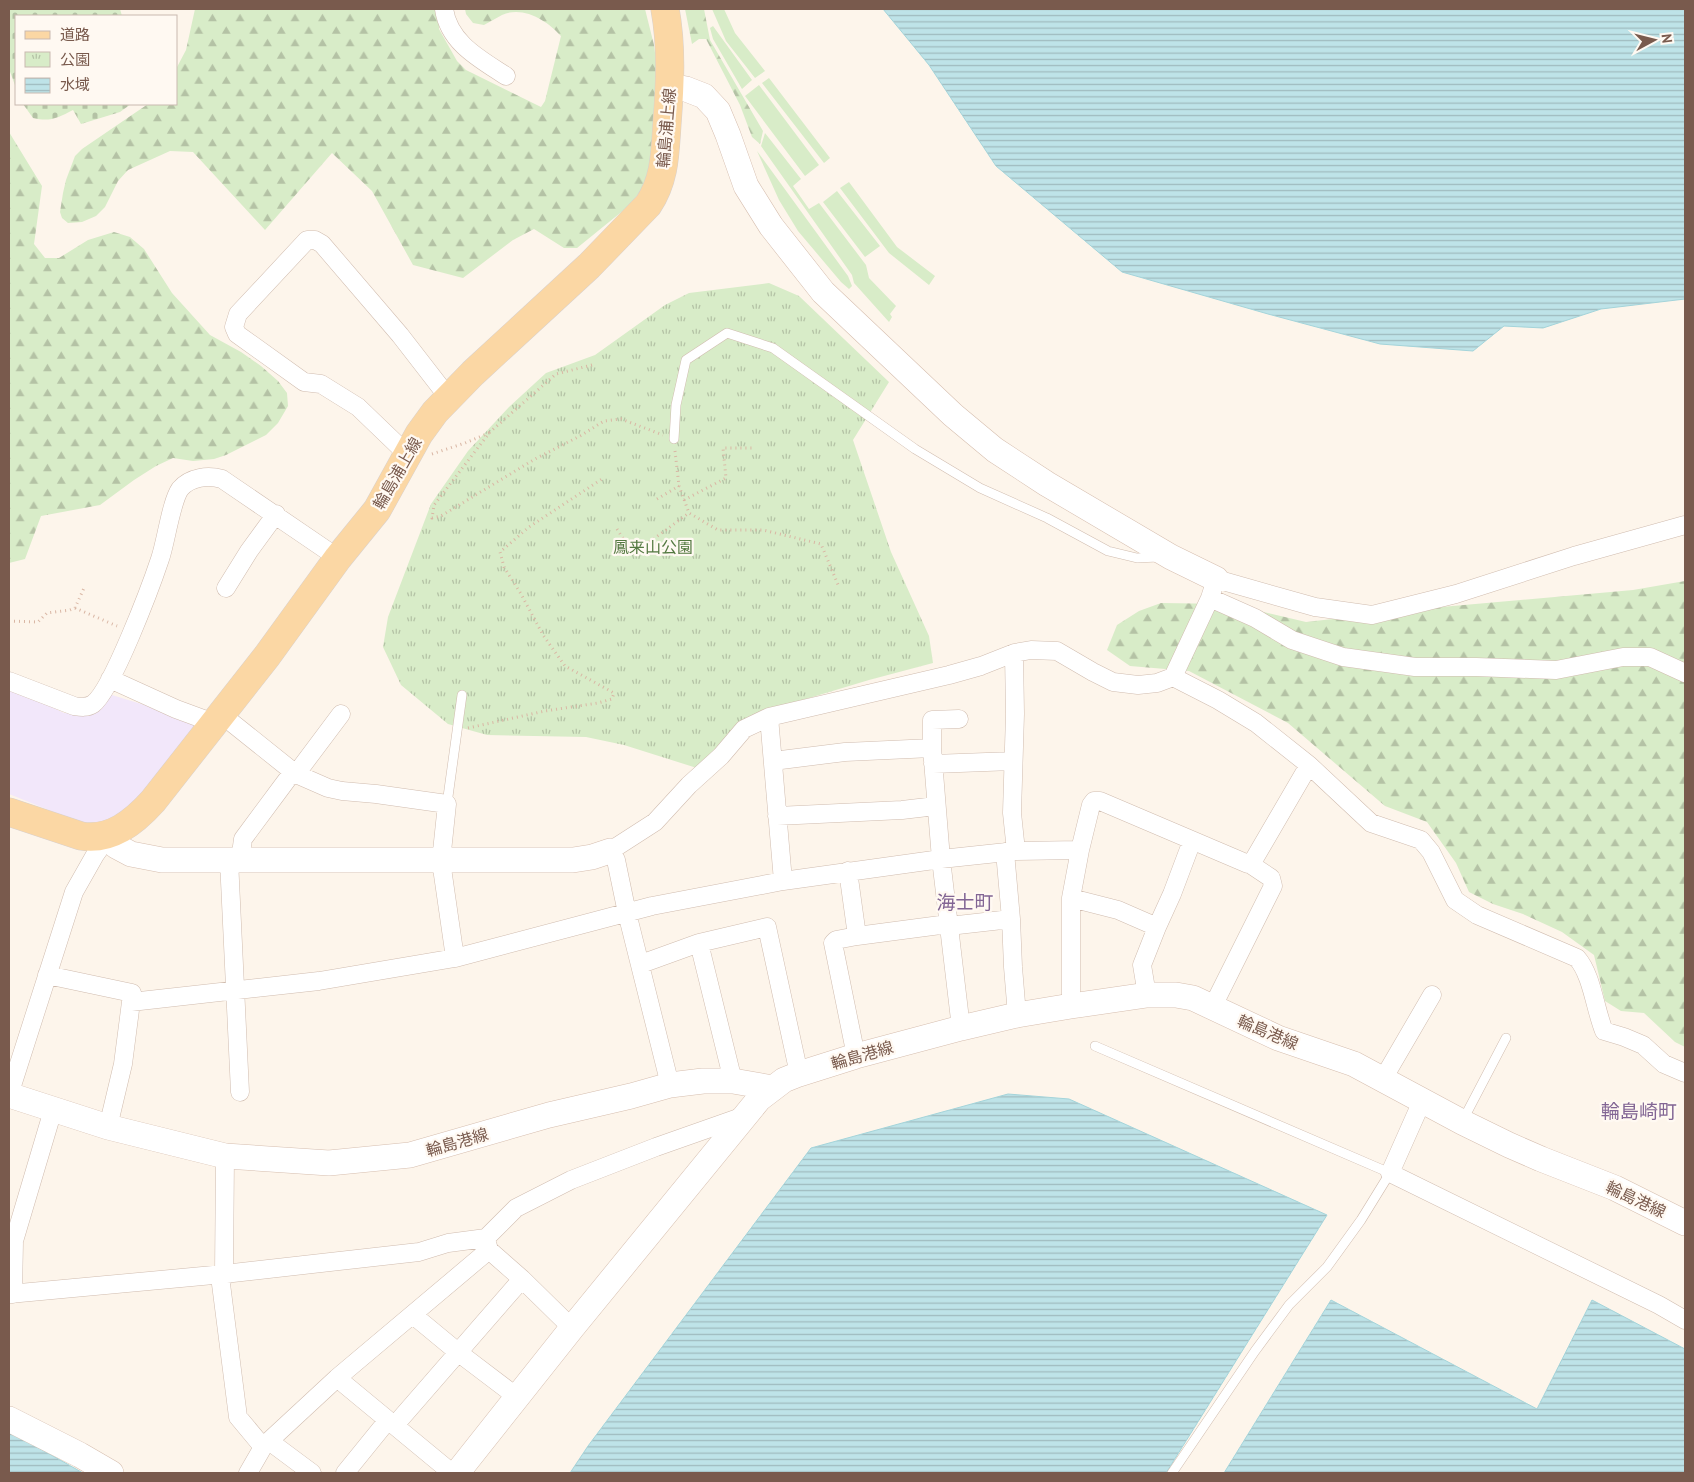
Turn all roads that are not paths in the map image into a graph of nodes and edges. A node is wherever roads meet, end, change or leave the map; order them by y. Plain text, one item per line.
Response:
1 (444, 9) edge
2 (665, 9) edge
3 (506, 76) dead end
4 (670, 86) junction
5 (448, 397) junction
6 (674, 439) road end
7 (408, 455) junction
8 (276, 514) junction
9 (1685, 525) edge
10 (1171, 557) junction
11 (338, 558) junction
12 (226, 588) dead end
13 (1213, 588) junction
14 (1014, 653) junction
15 (1685, 673) edge
16 (1173, 677) junction
17 (110, 679) junction
18 (9, 681) edge
19 (462, 695) dead end
20 (341, 714) dead end
21 (769, 717) junction
22 (217, 718) junction
23 (959, 719) dead end
24 (933, 756) junction
25 (773, 761) junction
26 (1014, 761) junction
27 (1309, 765) junction
28 (296, 774) junction
29 (447, 804) junction
30 (936, 806) junction
31 (9, 812) edge
32 (778, 816) junction
33 (110, 834) junction
34 (1192, 841) junction
35 (1080, 850) junction
36 (610, 851) junction
37 (1010, 851) junction
38 (941, 859) junction
39 (234, 860) junction
40 (441, 861) junction
41 (1250, 864) junction
42 (848, 871) junction
43 (783, 881) junction
44 (1071, 898) junction
45 (627, 913) junction
46 (1012, 918) junction
47 (949, 925) junction
48 (1157, 927) junction
49 (858, 936) junction
50 (699, 943) junction
51 (456, 958) junction
52 (641, 964) junction
53 (47, 975) junction
54 (235, 992) junction
55 (1147, 995) junction
56 (1432, 995) dead end
57 (131, 1002) junction
58 (1071, 1006) junction
59 (1212, 1008) junction
60 (1017, 1015) junction
61 (961, 1028) junction
62 (1506, 1038) dead end
63 (1095, 1046) dead end
64 (856, 1056) junction
65 (1685, 1073) edge
66 (799, 1074) junction
67 (1383, 1079) junction
68 (733, 1081) junction
69 (670, 1085) junction
70 (772, 1088) junction
71 (240, 1092) dead end
72 (9, 1095) edge
73 (1422, 1101) junction
74 (53, 1110) junction
75 (744, 1116) junction
76 (1462, 1122) junction
77 (108, 1127) junction
78 (225, 1156) junction
79 (1390, 1173) junction
80 (1685, 1223) edge
81 (488, 1244) junction
82 (224, 1274) junction
83 (522, 1279) junction
84 (11, 1294) edge
85 (413, 1315) junction
86 (1685, 1320) edge
87 (572, 1328) junction
88 (459, 1353) junction
89 (337, 1378) junction
90 (518, 1397) junction
91 (9, 1420) edge
92 (392, 1423) junction
93 (266, 1444) junction
94 (111, 1473) edge
95 (248, 1473) edge
96 (312, 1473) edge
97 (345, 1473) edge
98 (452, 1473) edge
99 (457, 1473) edge
100 (1172, 1473) edge

1 - 3 street
2 - 4 main road, 輪島浦上線
4 - 5 main road, 輪島浦上線
4 - 10 street
5 - 7 main road, 輪島浦上線
5 - 7 street
6 - 10 lane
7 - 11 main road, 輪島浦上線
8 - 11 street
8 - 12 street
8 - 17 street
9 - 13 street
10 - 13 street
11 - 22 main road, 輪島浦上線
13 - 15 street
13 - 16 street
14 - 16 street
14 - 21 street
14 - 26 street
16 - 27 street
17 - 18 street
17 - 22 street
19 - 29 lane
20 - 28 street
21 - 25 street
21 - 36 street
22 - 28 street
22 - 33 main road, 輪島浦上線
23 - 24 street
24 - 25 street
24 - 26 street
24 - 30 street
25 - 32 street
26 - 37 street
27 - 41 street
27 - 65 street
28 - 29 street
28 - 39 street
29 - 40 street
30 - 32 street
30 - 38 street
31 - 33 main road, 輪島浦上線
32 - 43 street
33 - 39 street
33 - 53 street
34 - 35 street
34 - 41 street
34 - 48 street
35 - 37 street
35 - 44 street
36 - 40 street
36 - 45 street
37 - 38 street
37 - 46 street
38 - 42 street
38 - 47 street
39 - 40 street
39 - 54 street
40 - 51 street
41 - 59 street
42 - 43 street
42 - 49 street
43 - 45 street
44 - 48 street
44 - 58 street
45 - 51 street
45 - 52 street
46 - 47 street
46 - 60 street
47 - 49 street
47 - 61 street
48 - 55 street
49 - 64 street
50 - 52 street
50 - 66 street
50 - 68 street
51 - 54 street
52 - 69 street
53 - 57 street
53 - 72 street
54 - 57 street
54 - 71 street
55 - 58 street, 輪島港線
55 - 59 street, 輪島港線
56 - 67 street
57 - 77 street
58 - 60 street, 輪島港線
59 - 67 street, 輪島港線
60 - 61 street, 輪島港線
61 - 64 street, 輪島港線
62 - 76 lane
63 - 79 lane
64 - 66 street, 輪島港線
66 - 70 street, 輪島港線
67 - 73 street, 輪島港線
68 - 69 street, 輪島港線
68 - 70 street, 輪島港線
69 - 78 street, 輪島港線
70 - 75 street
72 - 74 street, 輪島港線
73 - 76 street, 輪島港線
73 - 79 street
74 - 77 street, 輪島港線
74 - 84 street
75 - 81 street
75 - 87 street
76 - 80 street, 輪島港線
77 - 78 street, 輪島港線
78 - 82 street
79 - 86 street
79 - 100 lane
81 - 82 street
81 - 83 street
81 - 85 street
82 - 84 street
82 - 93 street
83 - 87 street
83 - 88 street
85 - 88 street
85 - 89 street
87 - 90 street
88 - 90 street
88 - 92 street
89 - 92 street
89 - 93 street
90 - 99 street
91 - 94 street
92 - 97 street
92 - 98 street
93 - 95 street
93 - 96 street

